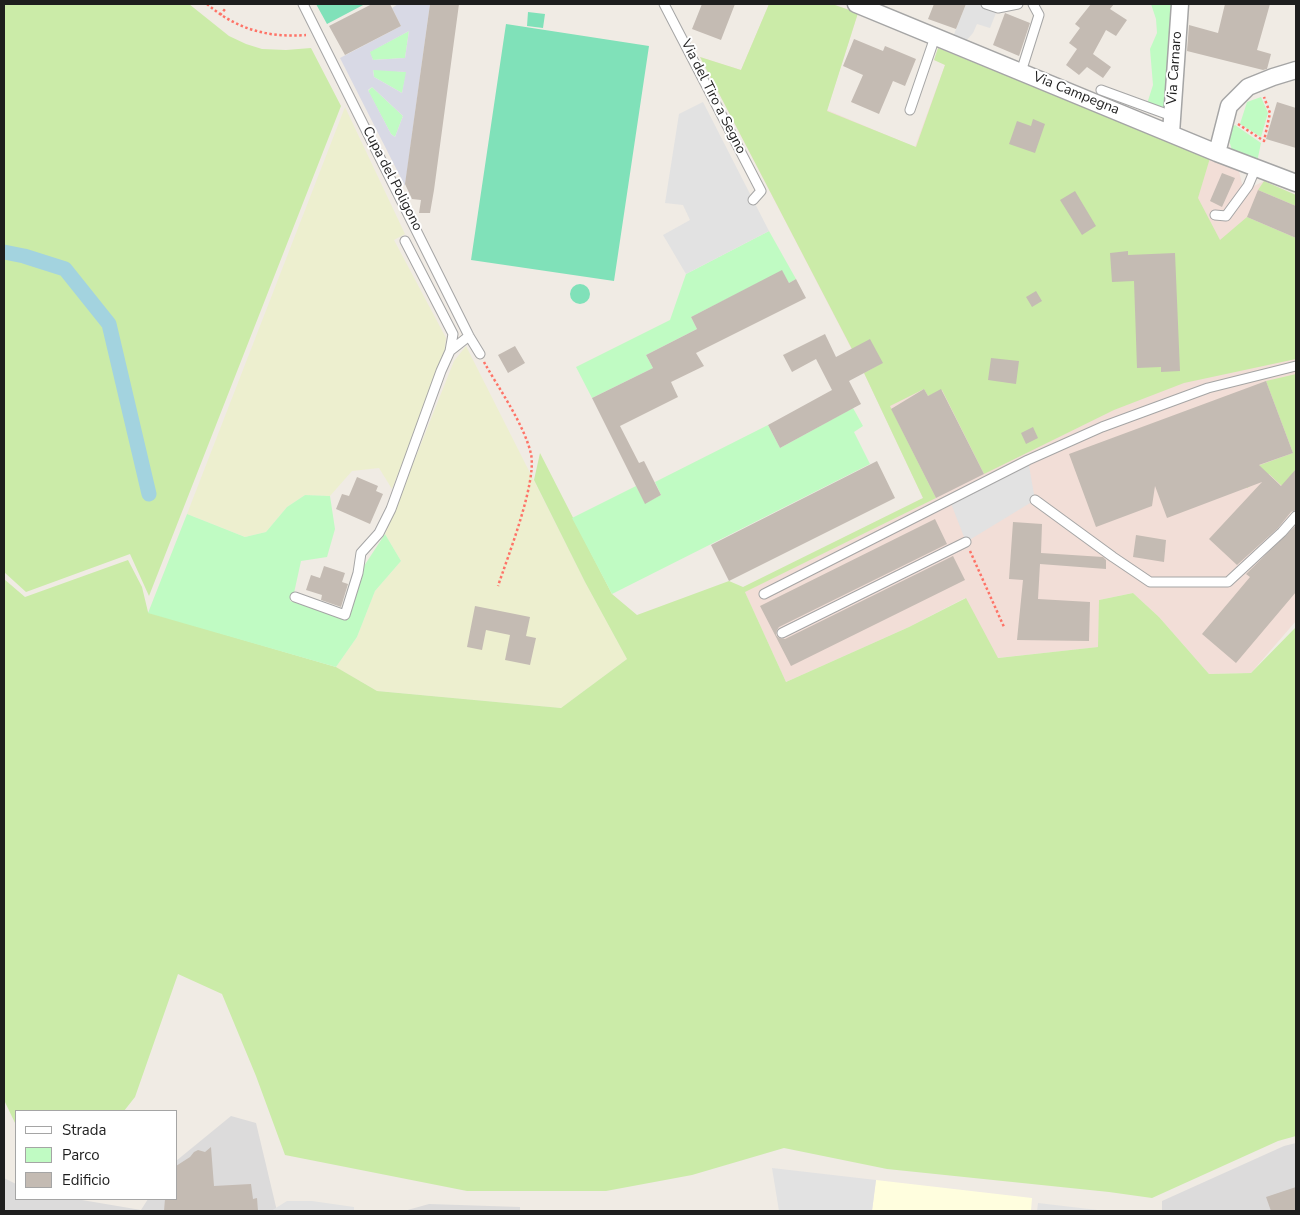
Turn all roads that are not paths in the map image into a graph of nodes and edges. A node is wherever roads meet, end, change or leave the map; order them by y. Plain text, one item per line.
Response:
1 (303, 4) edge
2 (664, 4) edge
3 (856, 4) edge
4 (986, 4) edge
5 (1018, 4) edge
6 (1033, 4) edge
7 (1180, 4) edge
8 (892, 10) edge
9 (935, 37) junction
10 (1296, 70) edge
11 (1021, 72) junction
12 (1102, 90) dead end
13 (910, 110) dead end
14 (1172, 116) junction
15 (1171, 133) junction
16 (1217, 153) junction
17 (1256, 167) junction
18 (1296, 183) edge
19 (753, 200) dead end
20 (1215, 215) dead end
21 (405, 240) dead end
22 (469, 336) junction
23 (450, 351) junction
24 (480, 354) road end
25 (1296, 366) edge
26 (1034, 500) dead end
27 (1296, 516) edge
28 (966, 542) road end
29 (764, 594) dead end
30 (295, 597) dead end
31 (782, 633) dead end

1 - 22 lane, Cupa del Poligono
2 - 19 lane, Via del Tiro a Segno
3 - 8 street, Via Campegna
4 - 5 lane
6 - 11 lane
7 - 14 street, Via Carnaro
8 - 9 street, Via Campegna
9 - 11 street, Via Campegna
9 - 13 lane
10 - 16 street
11 - 15 street, Via Campegna
12 - 14 lane
14 - 15 street, Via Carnaro
15 - 16 street, Via Campegna
16 - 17 street, Via Campegna
17 - 18 street, Via Campegna
17 - 20 lane
21 - 23 lane
22 - 23 lane
22 - 24 lane, Cupa del Poligono
23 - 30 lane
25 - 29 lane
26 - 27 lane
28 - 31 lane

